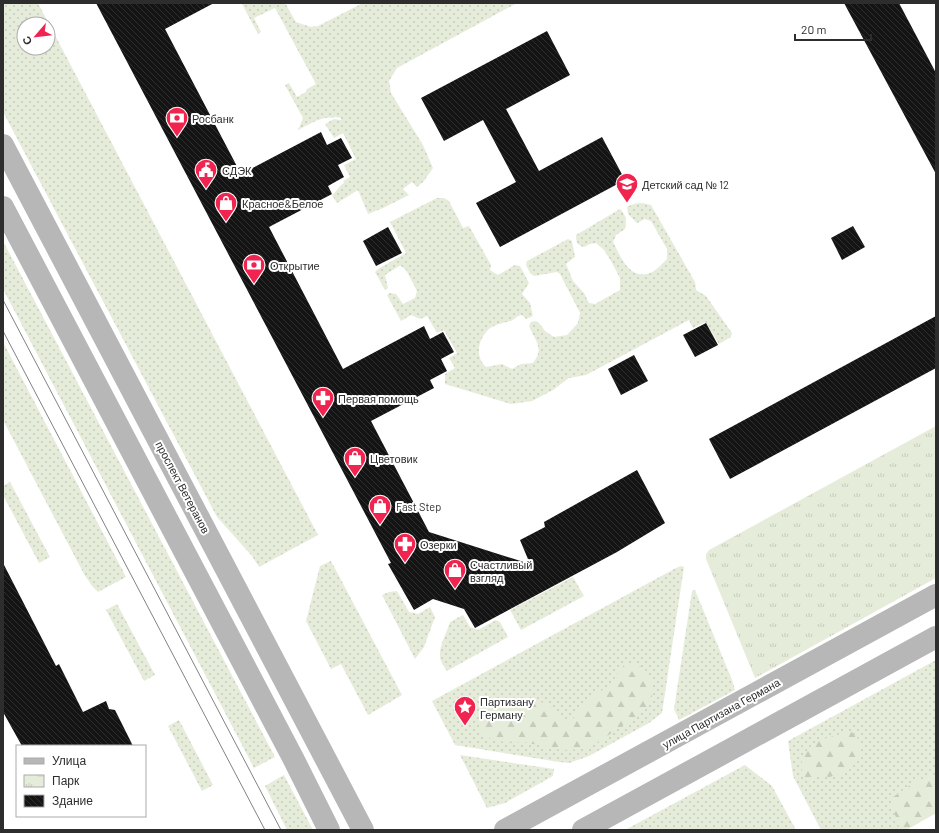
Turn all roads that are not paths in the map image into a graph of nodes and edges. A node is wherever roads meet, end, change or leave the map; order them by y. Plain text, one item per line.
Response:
1 (3, 145) edge
2 (3, 207) edge
3 (936, 595) edge
4 (936, 637) edge
5 (329, 830) edge
6 (363, 830) edge
7 (505, 830) edge
8 (583, 830) edge

1 - 6 main road, проспект Ветеранов
2 - 5 main road
3 - 7 main road, улица Партизана Германа
4 - 8 main road

